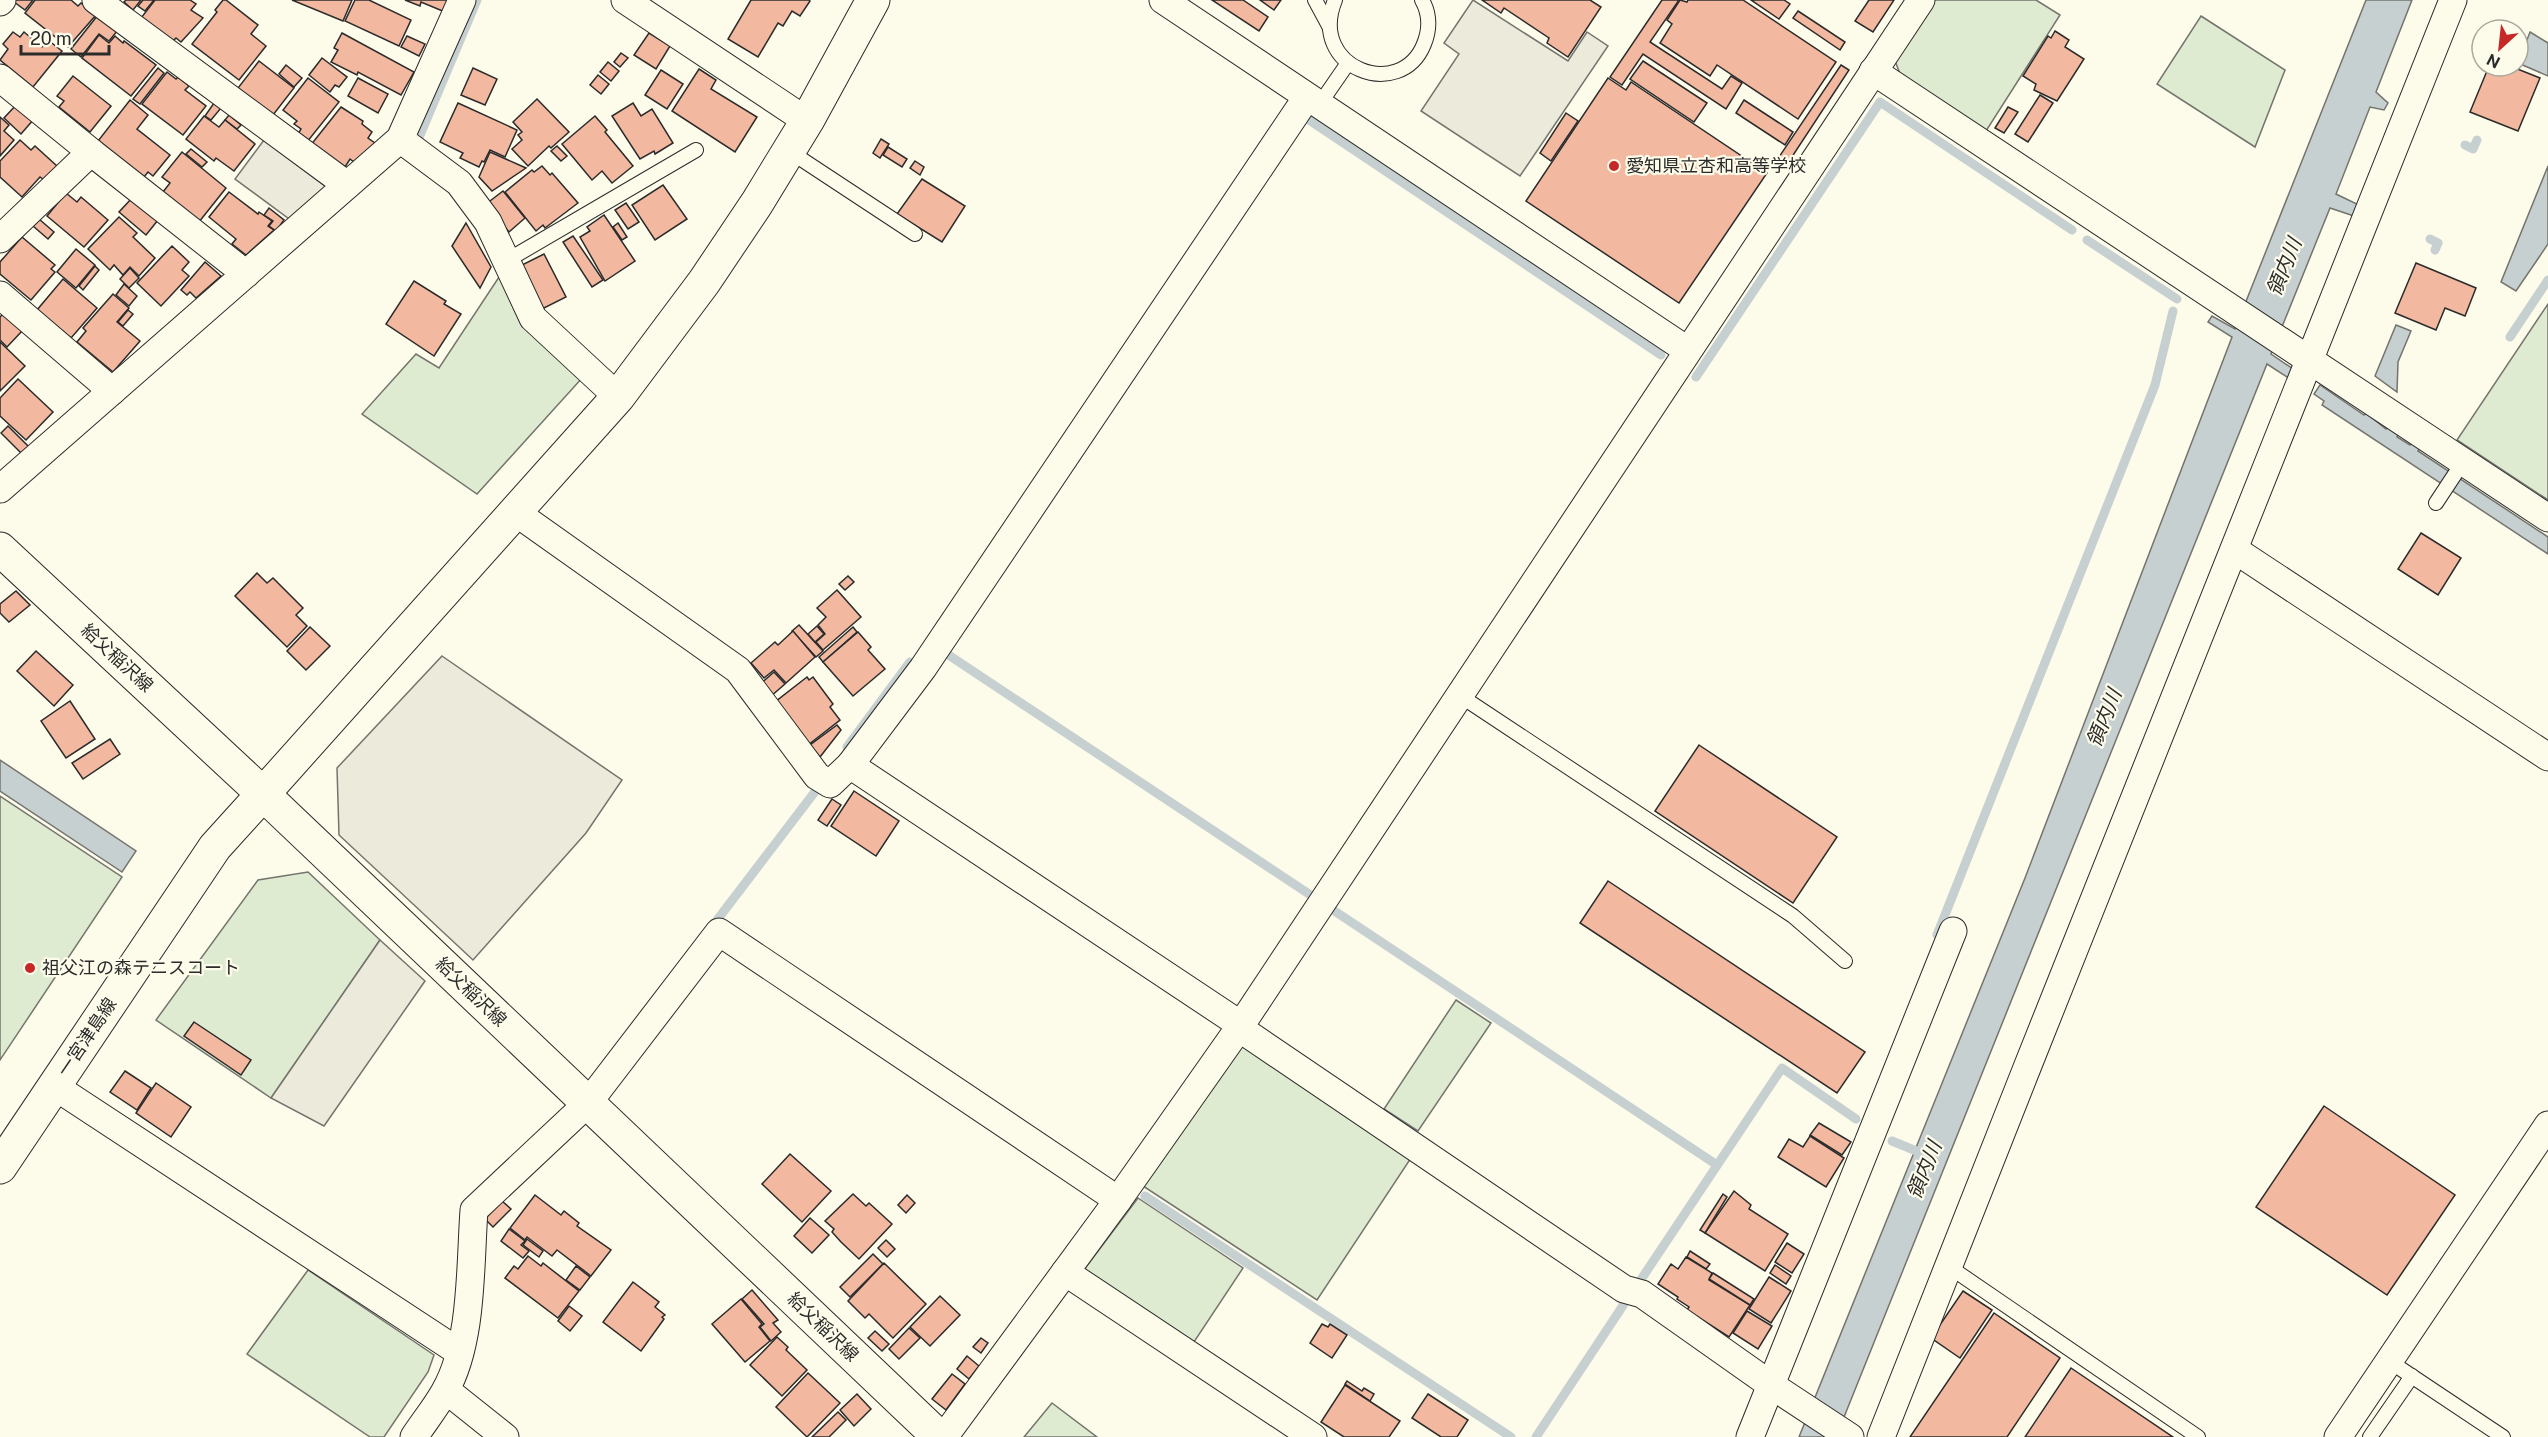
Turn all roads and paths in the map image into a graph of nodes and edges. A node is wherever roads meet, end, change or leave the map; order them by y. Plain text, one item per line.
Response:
1 (96, 0) edge
2 (462, 0) edge
3 (625, 0) edge
4 (873, 0) edge
5 (1162, 0) edge
6 (1315, 0) edge
7 (1335, 0) edge
8 (1422, 0) edge
9 (1921, 0) edge
10 (2453, 0) edge
11 (1329, 26) junction
12 (1348, 63) junction
13 (1873, 71) junction
14 (0, 78) edge
15 (1313, 101) junction
16 (807, 121) junction
17 (400, 139) junction
18 (696, 150) dead end
19 (789, 151) junction
20 (92, 152) junction
21 (347, 185) junction
22 (915, 234) dead end
23 (0, 239) edge
24 (506, 261) junction
25 (246, 274) junction
26 (0, 294) edge
27 (1687, 350) junction
28 (2309, 359) junction
29 (112, 391) junction
30 (618, 397) junction
31 (2460, 466) junction
32 (0, 489) edge
33 (2436, 503) dead end
34 (515, 512) junction
35 (2548, 518) edge
36 (0, 549) edge
37 (2235, 550) junction
38 (1459, 695) junction
39 (2548, 757) edge
40 (850, 765) junction
41 (263, 794) junction
42 (1953, 931) dead end
43 (1845, 961) dead end
44 (1240, 1027) junction
45 (54, 1086) junction
46 (588, 1103) junction
47 (2548, 1125) edge
48 (9, 1148) edge
49 (1119, 1200) junction
50 (1948, 1266) junction
51 (1065, 1272) junction
52 (459, 1352) junction
53 (2389, 1361) junction
54 (2412, 1376) junction
55 (1774, 1387) junction
56 (446, 1390) junction
57 (2349, 1433) edge
58 (414, 1437) edge
59 (505, 1437) edge
60 (939, 1437) edge
61 (944, 1437) edge
62 (1313, 1437) edge
63 (1750, 1437) edge
64 (1850, 1437) edge
65 (1881, 1437) edge
66 (2198, 1437) edge
67 (2370, 1437) edge
68 (2503, 1437) edge

1 - 21 street
2 - 17 street
3 - 16 street
4 - 16 main road, 一宮津島線
5 - 15 street
6 - 11 lane
7 - 11 lane
8 - 12 lane
9 - 13 street
10 - 28 street
11 - 12 lane
12 - 15 lane
13 - 27 street
13 - 28 street
14 - 20 street
15 - 27 street
15 - 40 street
16 - 19 main road, 一宮津島線
17 - 21 street
17 - 24 street
18 - 24 lane
19 - 22 lane
19 - 30 main road, 一宮津島線
20 - 23 street
20 - 25 street
21 - 25 street
24 - 30 street
25 - 29 street
26 - 29 street
27 - 38 street
28 - 31 street
28 - 37 street
29 - 32 street
30 - 34 main road, 一宮津島線
31 - 33 lane
31 - 35 street
34 - 40 street
34 - 41 main road, 一宮津島線
36 - 41 main road, 給父稲沢線
37 - 39 street
37 - 50 street
38 - 43 lane
38 - 44 street
40 - 44 street
41 - 45 main road, 一宮津島線
41 - 46 main road, 給父稲沢線
42 - 55 street
44 - 49 street
44 - 55 street
45 - 48 main road, 一宮津島線
45 - 52 street
46 - 49 street
46 - 52 street
46 - 60 main road, 給父稲沢線
47 - 53 street
49 - 51 street
50 - 65 street
50 - 66 lane
51 - 61 street
51 - 62 street
52 - 56 street
53 - 54 lane
53 - 57 street
54 - 67 lane
54 - 68 lane
55 - 63 street
55 - 64 street
56 - 58 street
56 - 59 street

